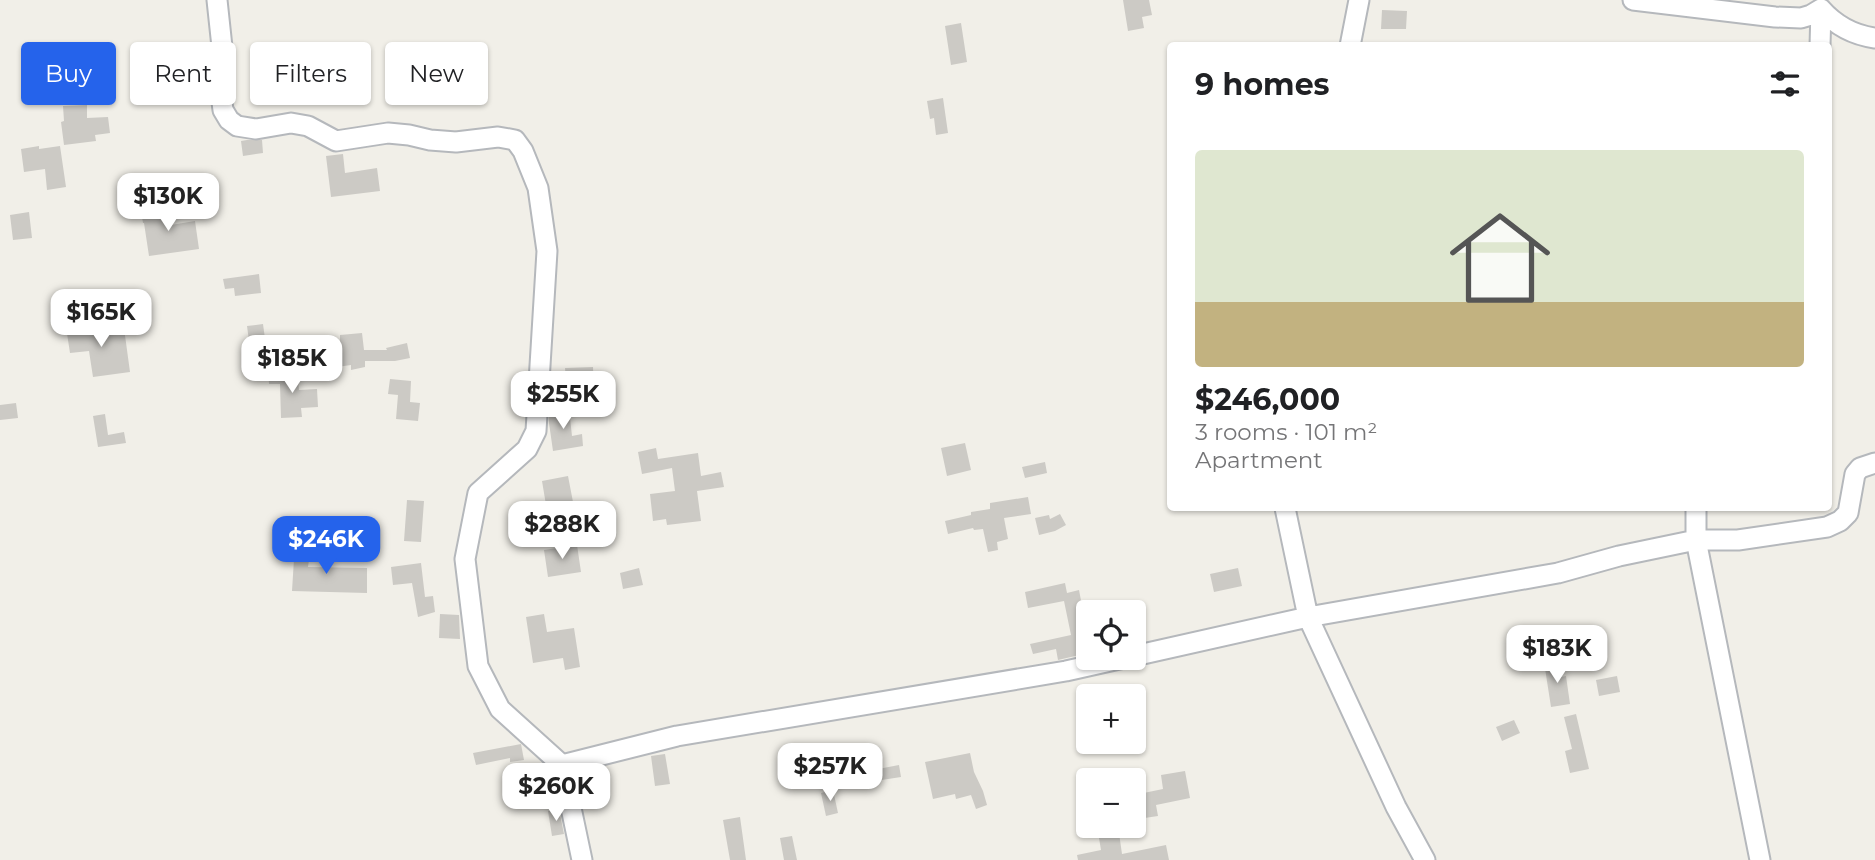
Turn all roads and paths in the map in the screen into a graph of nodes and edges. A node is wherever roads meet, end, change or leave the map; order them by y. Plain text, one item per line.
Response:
1 (217, 0) edge
2 (1359, 0) edge
3 (1633, 0) edge
4 (1821, 9) junction
5 (1875, 38) edge
6 (1351, 42) edge
7 (1820, 42) edge
8 (1875, 463) edge
9 (1285, 511) edge
10 (1696, 511) edge
11 (1696, 540) junction
12 (1308, 617) junction
13 (1146, 653) edge
14 (1076, 668) edge
15 (562, 765) junction
16 (582, 860) edge
17 (1425, 860) edge
18 (1760, 860) edge

1 - 15 street
2 - 6 street
3 - 4 street
4 - 5 street
4 - 7 street
8 - 11 street
9 - 12 street
10 - 11 street
11 - 12 street
11 - 18 street
12 - 13 street
12 - 17 street
14 - 15 street
15 - 16 street

